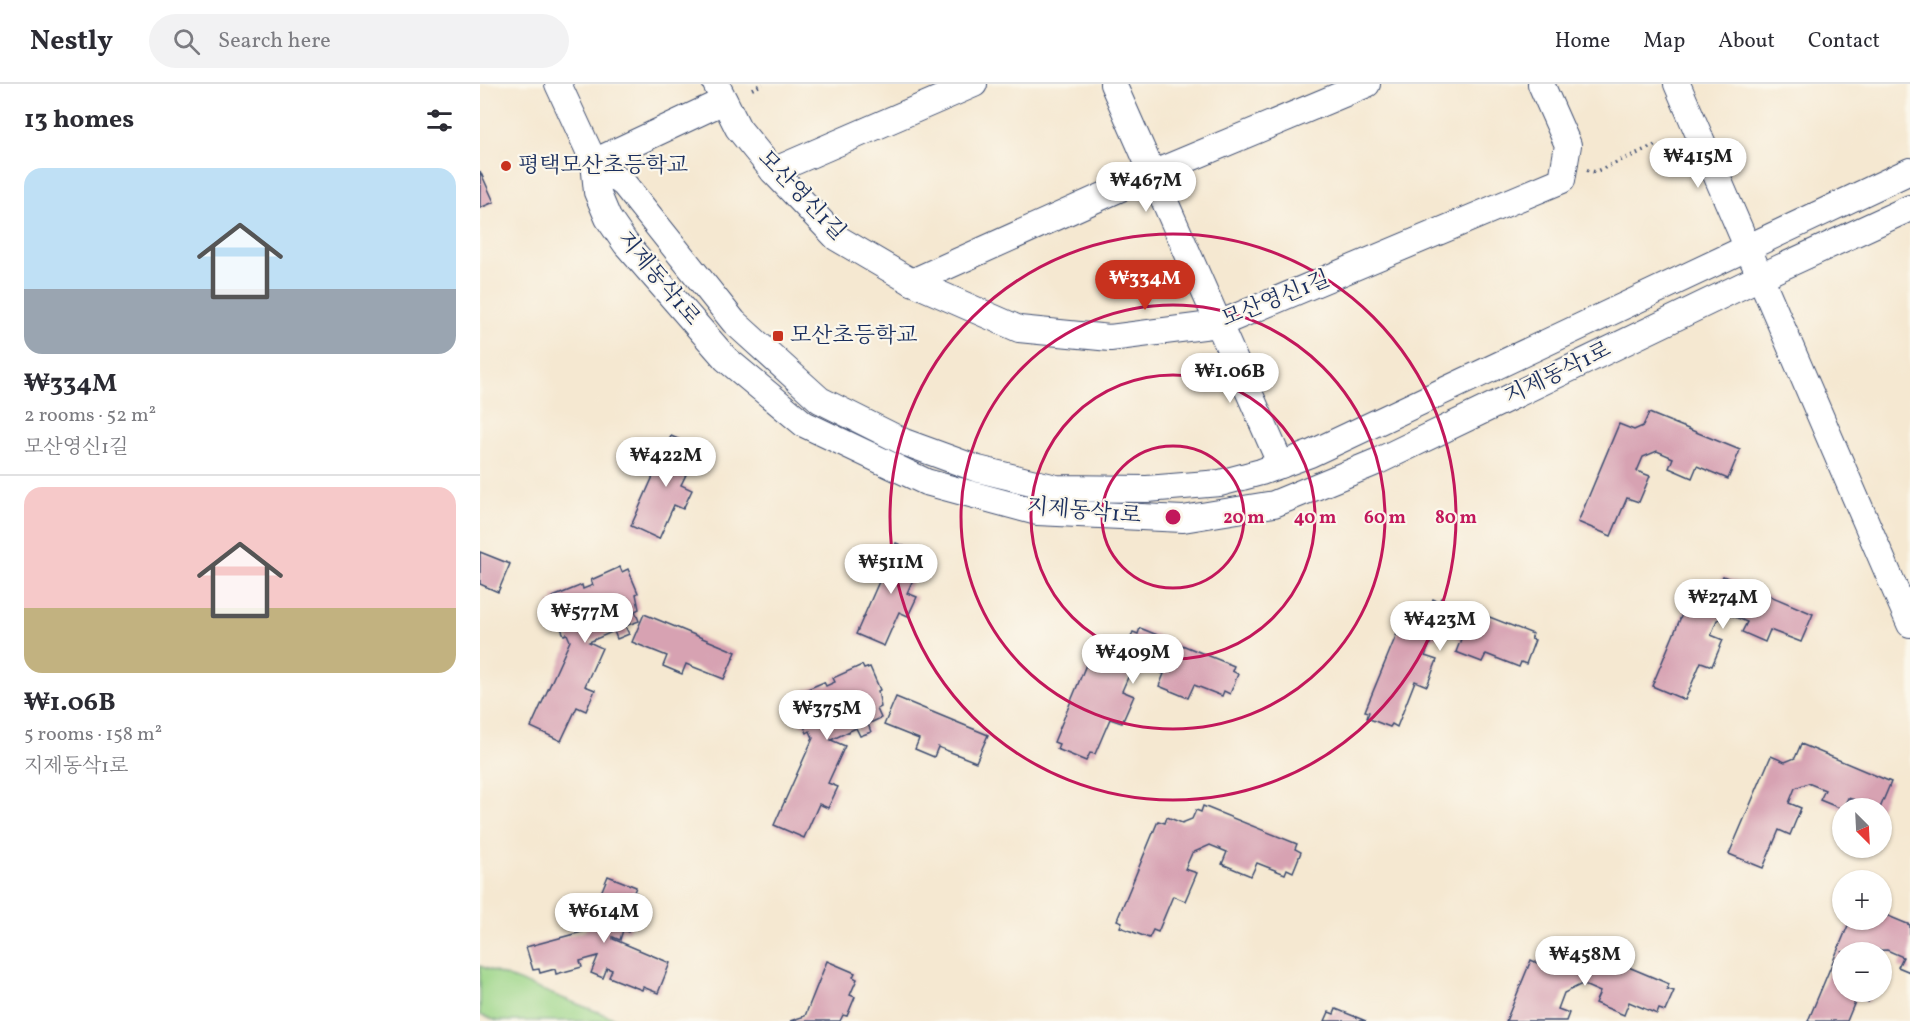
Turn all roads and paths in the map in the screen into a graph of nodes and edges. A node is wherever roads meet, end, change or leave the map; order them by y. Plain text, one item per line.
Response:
1 (558, 84) edge
2 (763, 84) edge
3 (974, 84) edge
4 (1113, 84) edge
5 (1367, 84) edge
6 (1541, 84) edge
7 (1677, 84) edge
8 (752, 89) dead end
9 (719, 93) edge
10 (1658, 144) dead end
11 (594, 162) junction
12 (1565, 164) junction
13 (773, 171) junction
14 (1910, 171) edge
15 (1152, 174) junction
16 (1910, 208) edge
17 (1746, 246) junction
18 (1760, 277) junction
19 (912, 282) junction
20 (1219, 324) junction
21 (1281, 465) junction
22 (1910, 624) edge

1 - 11 street, 지제동삭1로
2 - 8 path
3 - 13 street
4 - 15 street
5 - 15 street
6 - 12 street
7 - 17 street
9 - 11 street
9 - 13 street, 모산영신1길
10 - 12 path
11 - 18 street, 지제동삭1로
11 - 21 street, 지제동삭1로
12 - 20 street, 모산영신1길
13 - 19 street, 모산영신1길
14 - 17 street, 지제동삭1로
15 - 19 street
15 - 20 street
16 - 18 street, 지제동삭1로
17 - 18 street
17 - 21 street, 지제동삭1로
18 - 22 street
19 - 20 street, 모산영신1길
20 - 21 street

